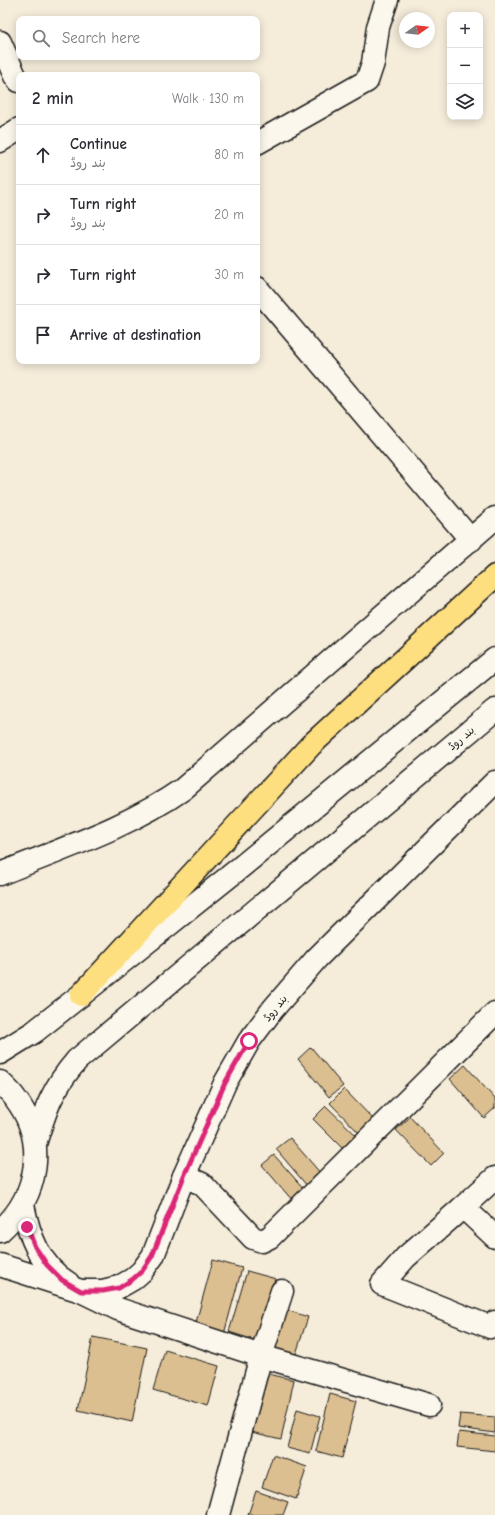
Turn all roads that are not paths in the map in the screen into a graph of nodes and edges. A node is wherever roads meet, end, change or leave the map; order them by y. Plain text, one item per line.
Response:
1 (387, 0) edge
2 (0, 42) edge
3 (16, 77) edge
4 (16, 131) edge
5 (0, 141) edge
6 (260, 141) edge
7 (260, 292) edge
8 (495, 518) edge
9 (471, 540) junction
10 (495, 576) edge
11 (495, 659) edge
12 (495, 710) edge
13 (495, 782) edge
14 (0, 874) edge
15 (81, 995) junction
16 (495, 1013) edge
17 (0, 1053) edge
18 (0, 1082) edge
19 (35, 1144) junction
20 (184, 1176) junction
21 (495, 1178) edge
22 (23, 1205) junction
23 (464, 1207) junction
24 (0, 1231) edge
25 (495, 1237) edge
26 (0, 1265) edge
27 (81, 1291) junction
28 (282, 1291) dead end
29 (495, 1322) edge
30 (262, 1356) junction
31 (429, 1405) dead end
32 (218, 1515) edge

1 - 6 main road
2 - 3 main road
4 - 5 main road
7 - 9 main road
8 - 9 main road
9 - 14 main road
10 - 15 highway
11 - 15 main road
12 - 19 main road, بند روڈ
13 - 20 main road, بند روڈ
15 - 17 main road
16 - 20 main road
18 - 19 main road
19 - 22 main road
20 - 27 main road, بند روڈ
21 - 23 main road
22 - 24 main road
22 - 27 main road
23 - 25 main road
23 - 29 main road
26 - 27 main road
27 - 30 main road
28 - 30 main road
30 - 31 main road
30 - 32 main road

